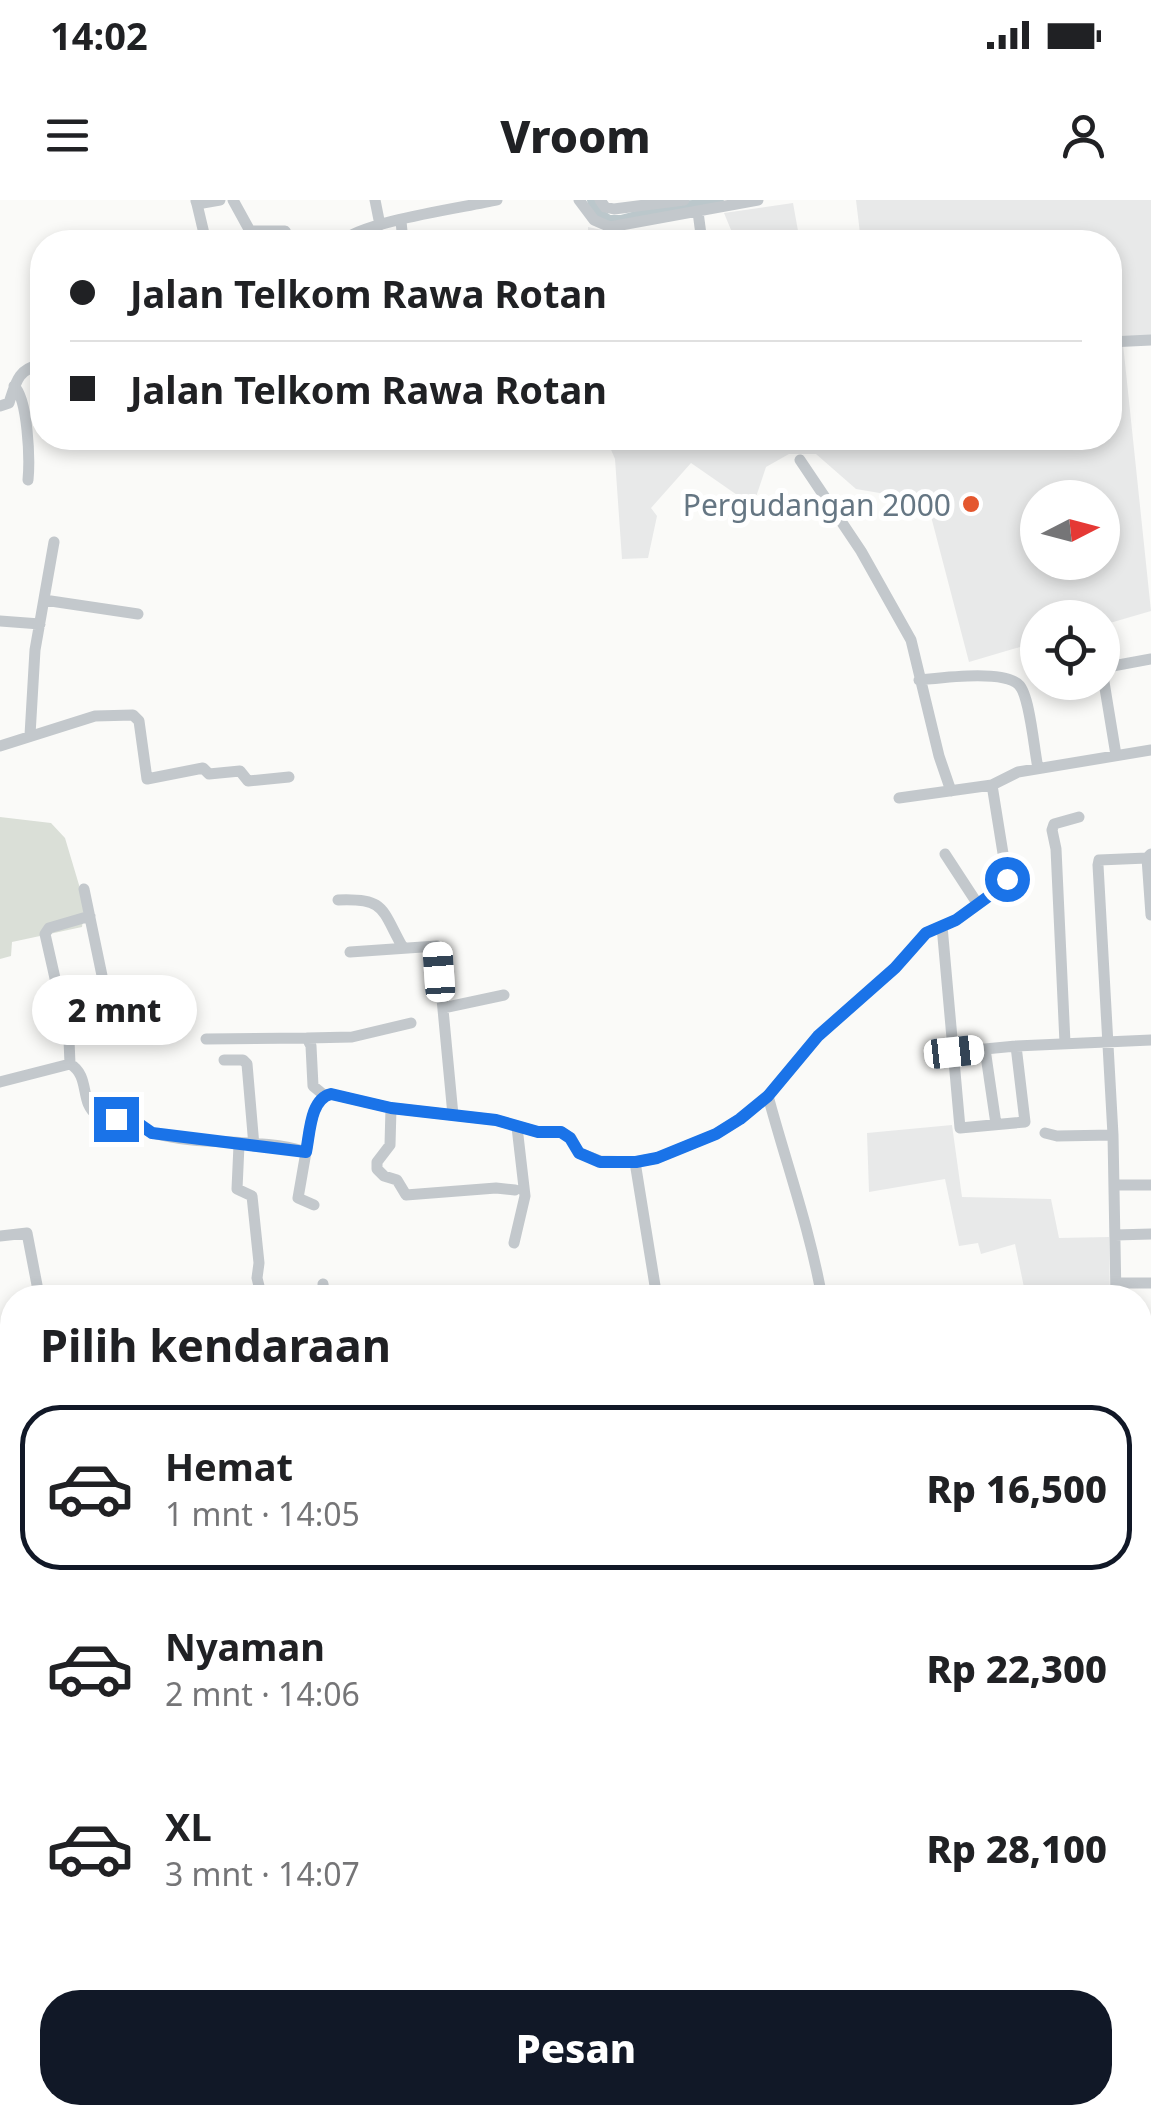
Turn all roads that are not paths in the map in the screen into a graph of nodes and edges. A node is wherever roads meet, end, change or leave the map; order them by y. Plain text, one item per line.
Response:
1 (220, 200) edge
2 (233, 200) edge
3 (375, 200) edge
4 (497, 200) edge
5 (580, 200) edge
6 (600, 200) edge
7 (684, 200) edge
8 (758, 200) edge
9 (197, 202) edge
10 (448, 206) edge
11 (698, 212) junction
12 (401, 222) junction
13 (380, 225) junction
14 (203, 230) edge
15 (250, 230) edge
16 (367, 230) edge
17 (402, 230) edge
18 (700, 230) edge
19 (1151, 340) edge
20 (1122, 341) edge
21 (30, 367) edge
22 (14, 386) junction
23 (0, 406) edge
24 (800, 460) dead end
25 (28, 480) dead end
26 (54, 542) dead end
27 (44, 600) junction
28 (138, 614) dead end
29 (0, 621) edge
30 (40, 624) junction
31 (1151, 659) edge
32 (1120, 666) edge
33 (919, 680) junction
34 (1107, 700) edge
35 (30, 736) junction
36 (0, 746) edge
37 (1151, 750) edge
38 (1116, 755) junction
39 (1038, 768) junction
40 (289, 777) dead end
41 (992, 785) junction
42 (951, 791) junction
43 (899, 798) dead end
44 (1079, 817) dead end
45 (946, 854) dead end
46 (1149, 856) edge
47 (84, 890) dead end
48 (338, 900) dead end
49 (977, 903) junction
50 (90, 916) junction
51 (1151, 916) edge
52 (942, 926) junction
53 (402, 946) junction
54 (350, 952) dead end
55 (504, 996) dead end
56 (443, 1008) junction
57 (410, 1023) dead end
58 (65, 1027) junction
59 (308, 1038) junction
60 (206, 1039) dead end
61 (1107, 1040) junction
62 (1151, 1040) edge
63 (1065, 1043) junction
64 (1016, 1046) junction
65 (985, 1049) junction
66 (954, 1052) junction
67 (224, 1060) dead end
68 (70, 1064) junction
69 (0, 1082) edge
70 (324, 1094) junction
71 (768, 1096) junction
72 (391, 1108) junction
73 (453, 1115) junction
74 (996, 1124) junction
75 (517, 1127) junction
76 (1045, 1133) dead end
77 (1113, 1135) junction
78 (239, 1145) junction
79 (254, 1146) junction
80 (306, 1152) junction
81 (636, 1162) junction
82 (1114, 1185) junction
83 (1151, 1185) edge
84 (514, 1190) dead end
85 (314, 1204) dead end
86 (1151, 1234) edge
87 (1115, 1235) junction
88 (0, 1236) edge
89 (514, 1244) dead end
90 (1116, 1283) joint
91 (1151, 1283) edge
92 (37, 1285) dead end
93 (258, 1285) edge
94 (656, 1285) edge
95 (820, 1285) edge

1 - 9 street
2 - 15 street
3 - 13 street
4 - 10 street
5 - 11 street
6 - 7 street
8 - 11 street
9 - 14 street
10 - 12 street
11 - 18 street
12 - 13 street
12 - 17 street
13 - 16 street
19 - 20 street
21 - 22 street
22 - 23 street
22 - 25 street
24 - 33 street
26 - 27 street
27 - 28 street
27 - 30 street
29 - 30 street
30 - 35 street
31 - 32 street
33 - 39 street
33 - 42 street
34 - 38 street
35 - 36 street
35 - 40 street
37 - 38 street
38 - 39 street
39 - 41 street
41 - 42 street
41 - 49 street
42 - 43 street
44 - 63 street
45 - 49 street
46 - 51 street
46 - 61 street
47 - 50 street
48 - 53 street
49 - 52 street
50 - 58 street
50 - 58 street
52 - 66 street
52 - 71 street
53 - 54 street
53 - 56 street
55 - 56 street
56 - 73 street
57 - 59 street
58 - 68 street
59 - 60 street
59 - 70 street
61 - 62 street
61 - 63 street
61 - 77 street
63 - 64 street
64 - 65 street
64 - 74 street
65 - 66 street
65 - 74 street
66 - 74 street
67 - 79 street
68 - 69 street
68 - 78 street
70 - 72 street
70 - 80 street
71 - 81 street
71 - 95 street
72 - 73 street
72 - 84 street
73 - 75 street
75 - 81 street
75 - 89 street
76 - 77 street
77 - 82 street
78 - 79 street
78 - 93 street
79 - 80 street
80 - 85 street
81 - 94 street
82 - 83 street
82 - 87 street
86 - 87 street
87 - 90 street
88 - 92 street
90 - 91 street

